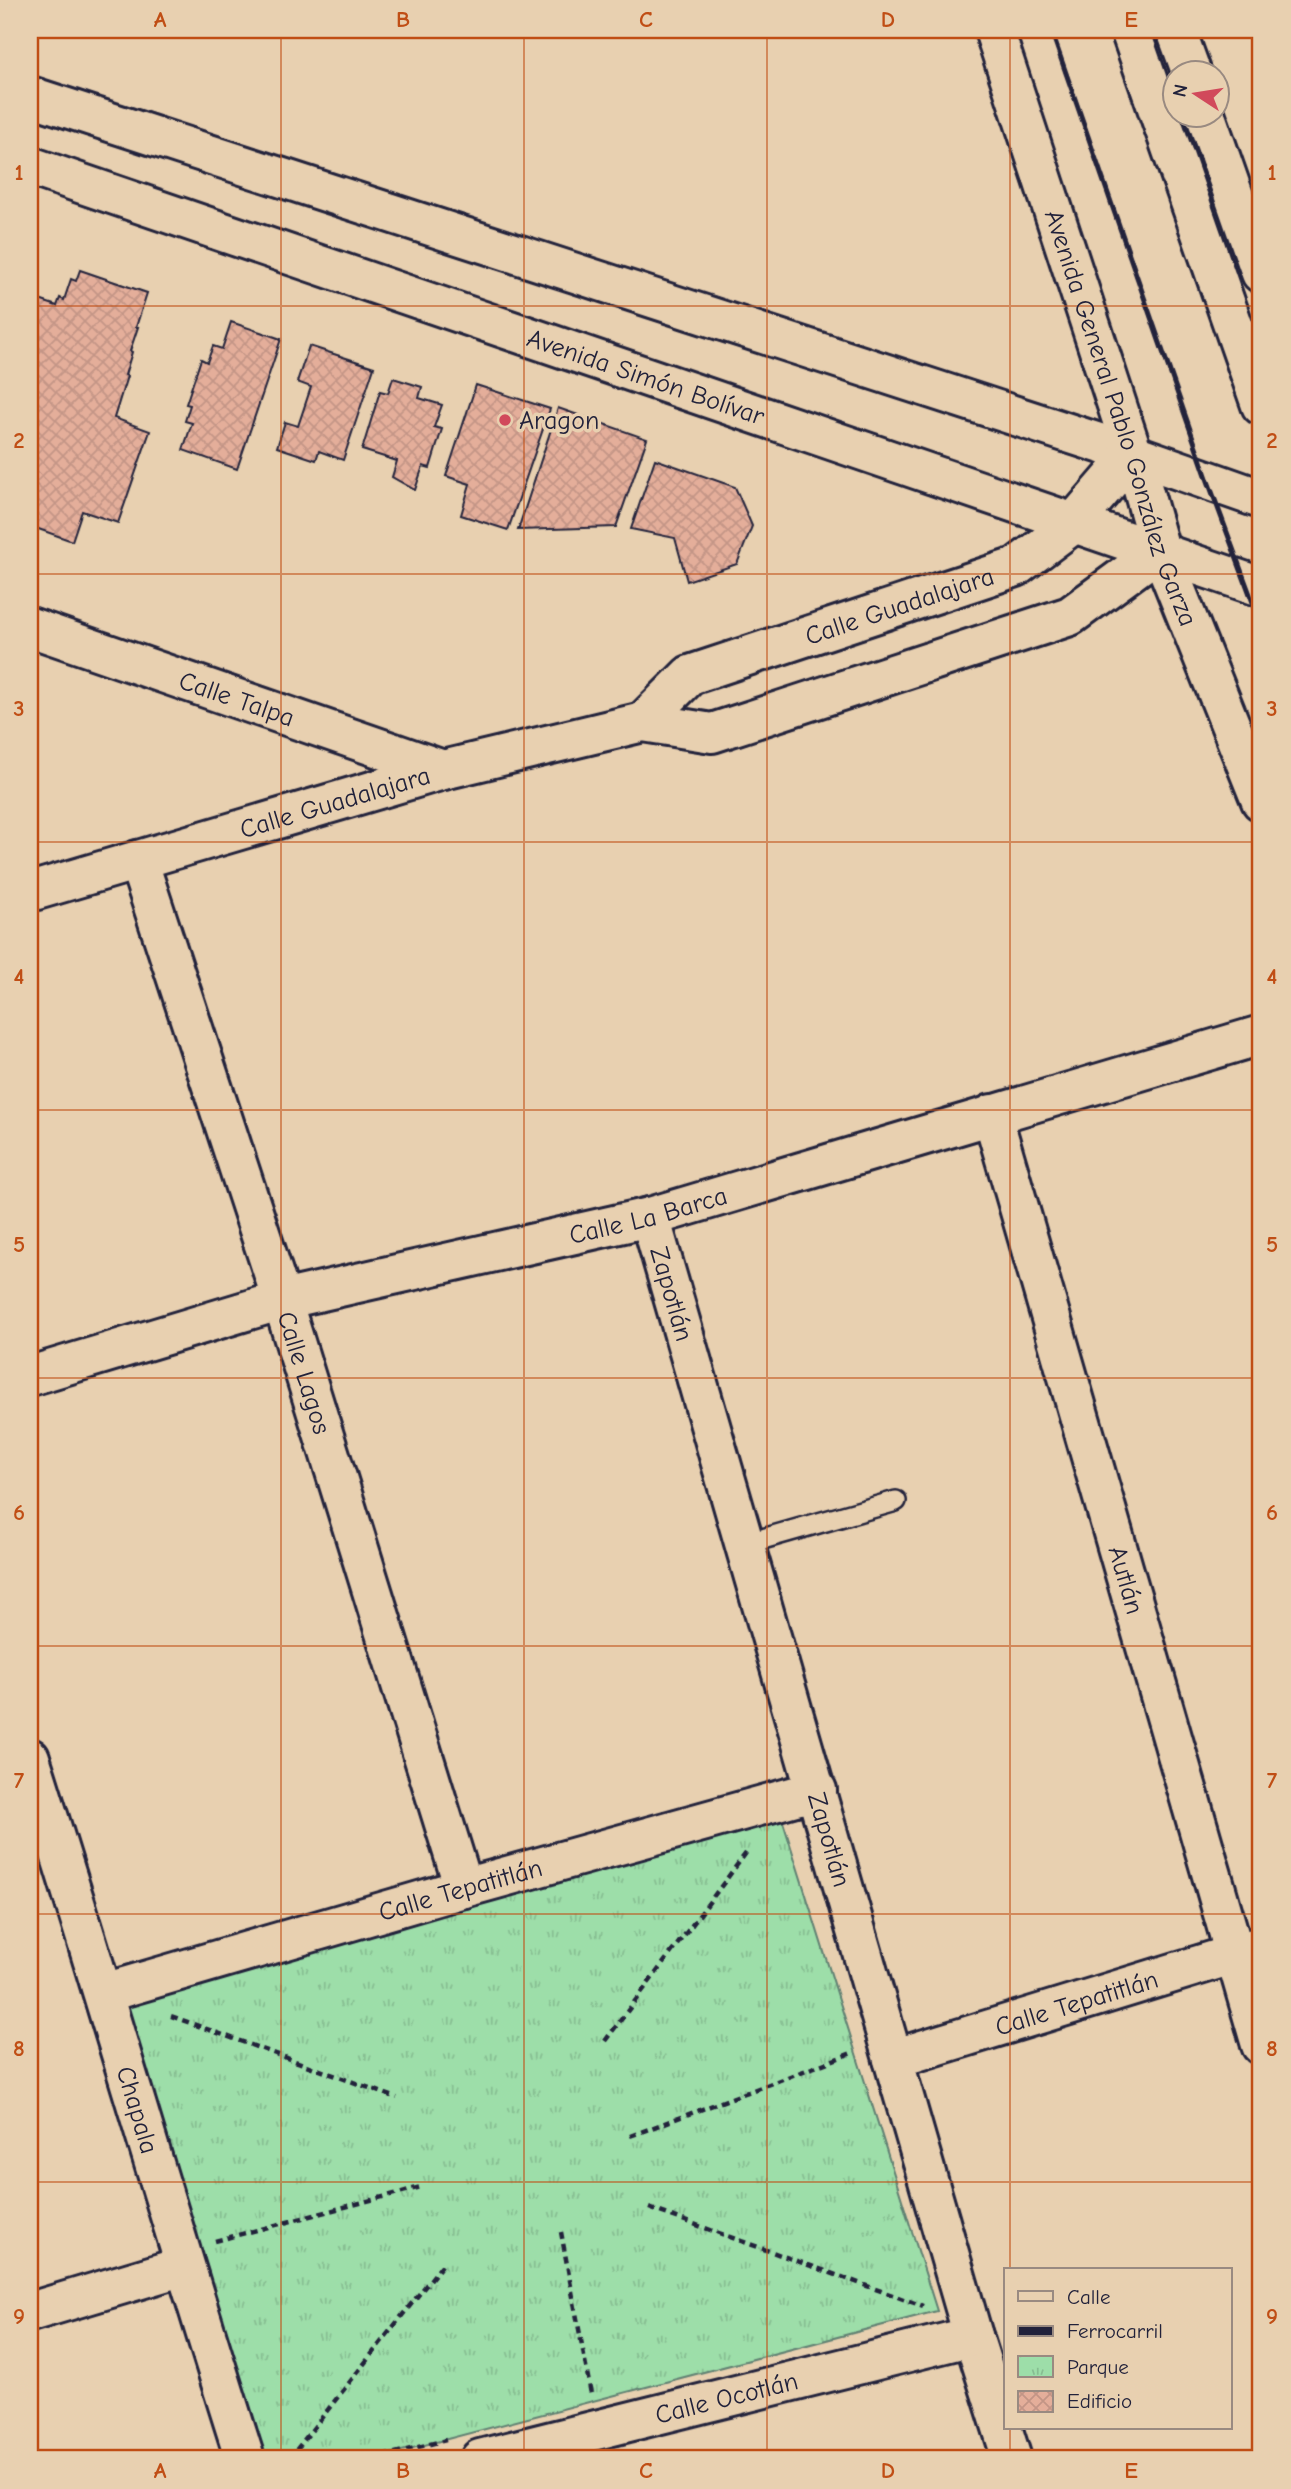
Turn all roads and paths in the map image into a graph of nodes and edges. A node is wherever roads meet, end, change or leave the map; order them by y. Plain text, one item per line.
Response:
1 (993, 30) edge
2 (1130, 30) edge
3 (1177, 30) edge
4 (1187, 60) edge
5 (30, 96) edge
6 (1212, 130) edge
7 (30, 166) edge
8 (1253, 227) edge
9 (1261, 272) edge
10 (1261, 405) edge
11 (1133, 454) junction
12 (1261, 499) edge
13 (1072, 525) junction
14 (1160, 550) junction
15 (1261, 587) edge
16 (30, 627) edge
17 (643, 722) junction
18 (443, 770) junction
19 (1261, 801) edge
20 (138, 860) junction
21 (30, 892) edge
22 (1261, 1035) edge
23 (992, 1114) junction
24 (650, 1217) junction
25 (282, 1300) junction
26 (30, 1376) edge
27 (896, 1501) dead end
28 (745, 1544) junction
29 (30, 1758) edge
30 (817, 1790) junction
31 (754, 1843) dead end
32 (464, 1888) junction
33 (1247, 1950) edge
34 (104, 1993) junction
35 (160, 2012) dead end
36 (605, 2041) dead end
37 (1261, 2045) edge
38 (877, 2062) junction
39 (397, 2098) dead end
40 (630, 2136) dead end
41 (421, 2187) dead end
42 (649, 2208) dead end
43 (561, 2232) dead end
44 (196, 2254) junction
45 (442, 2264) dead end
46 (924, 2306) dead end
47 (30, 2312) edge
48 (973, 2336) junction
49 (603, 2430) edge
50 (245, 2459) edge
51 (289, 2459) edge
52 (480, 2459) edge
53 (1012, 2459) edge

1 - 11 street, Avenida General Pablo González Garza
2 - 10 street
3 - 4 street
5 - 11 street
6 - 8 street
7 - 13 street, Avenida Simón Bolívar
8 - 9 street
11 - 12 street
11 - 13 street, Calle Guadalajara
11 - 14 street, Avenida General Pablo González Garza
13 - 14 street, Avenida Simón Bolívar
13 - 17 street, Calle Guadalajara
14 - 15 street, Avenida Simón Bolívar
14 - 17 street, Calle Guadalajara
14 - 19 street, Avenida General Pablo González Garza
16 - 18 street, Calle Talpa
17 - 18 street, Calle Guadalajara
18 - 20 street, Calle Guadalajara
20 - 21 street, Calle Guadalajara
20 - 25 street, Calle Lagos
22 - 23 street, Calle La Barca
23 - 24 street, Calle La Barca
23 - 33 street, Autlán
24 - 25 street, Calle La Barca
24 - 28 street, Zapotlán
25 - 26 street, Calle La Barca
25 - 32 street, Calle Lagos
27 - 28 lane
28 - 30 street, Zapotlán
29 - 34 street, Chapala
30 - 32 street, Calle Tepatitlán
30 - 38 street, Zapotlán
31 - 36 path
32 - 34 street, Calle Tepatitlán
33 - 37 street, Autlán
33 - 38 street, Calle Tepatitlán
34 - 44 street, Chapala
35 - 39 path
38 - 40 path
38 - 48 street, Zapotlán
41 - 44 path
42 - 46 path
43 - 49 path
44 - 47 street
44 - 50 street, Chapala
45 - 51 path
48 - 49 street, Calle Ocotlán
48 - 53 street, Zapotlán
49 - 52 street, Calle Ocotlán

